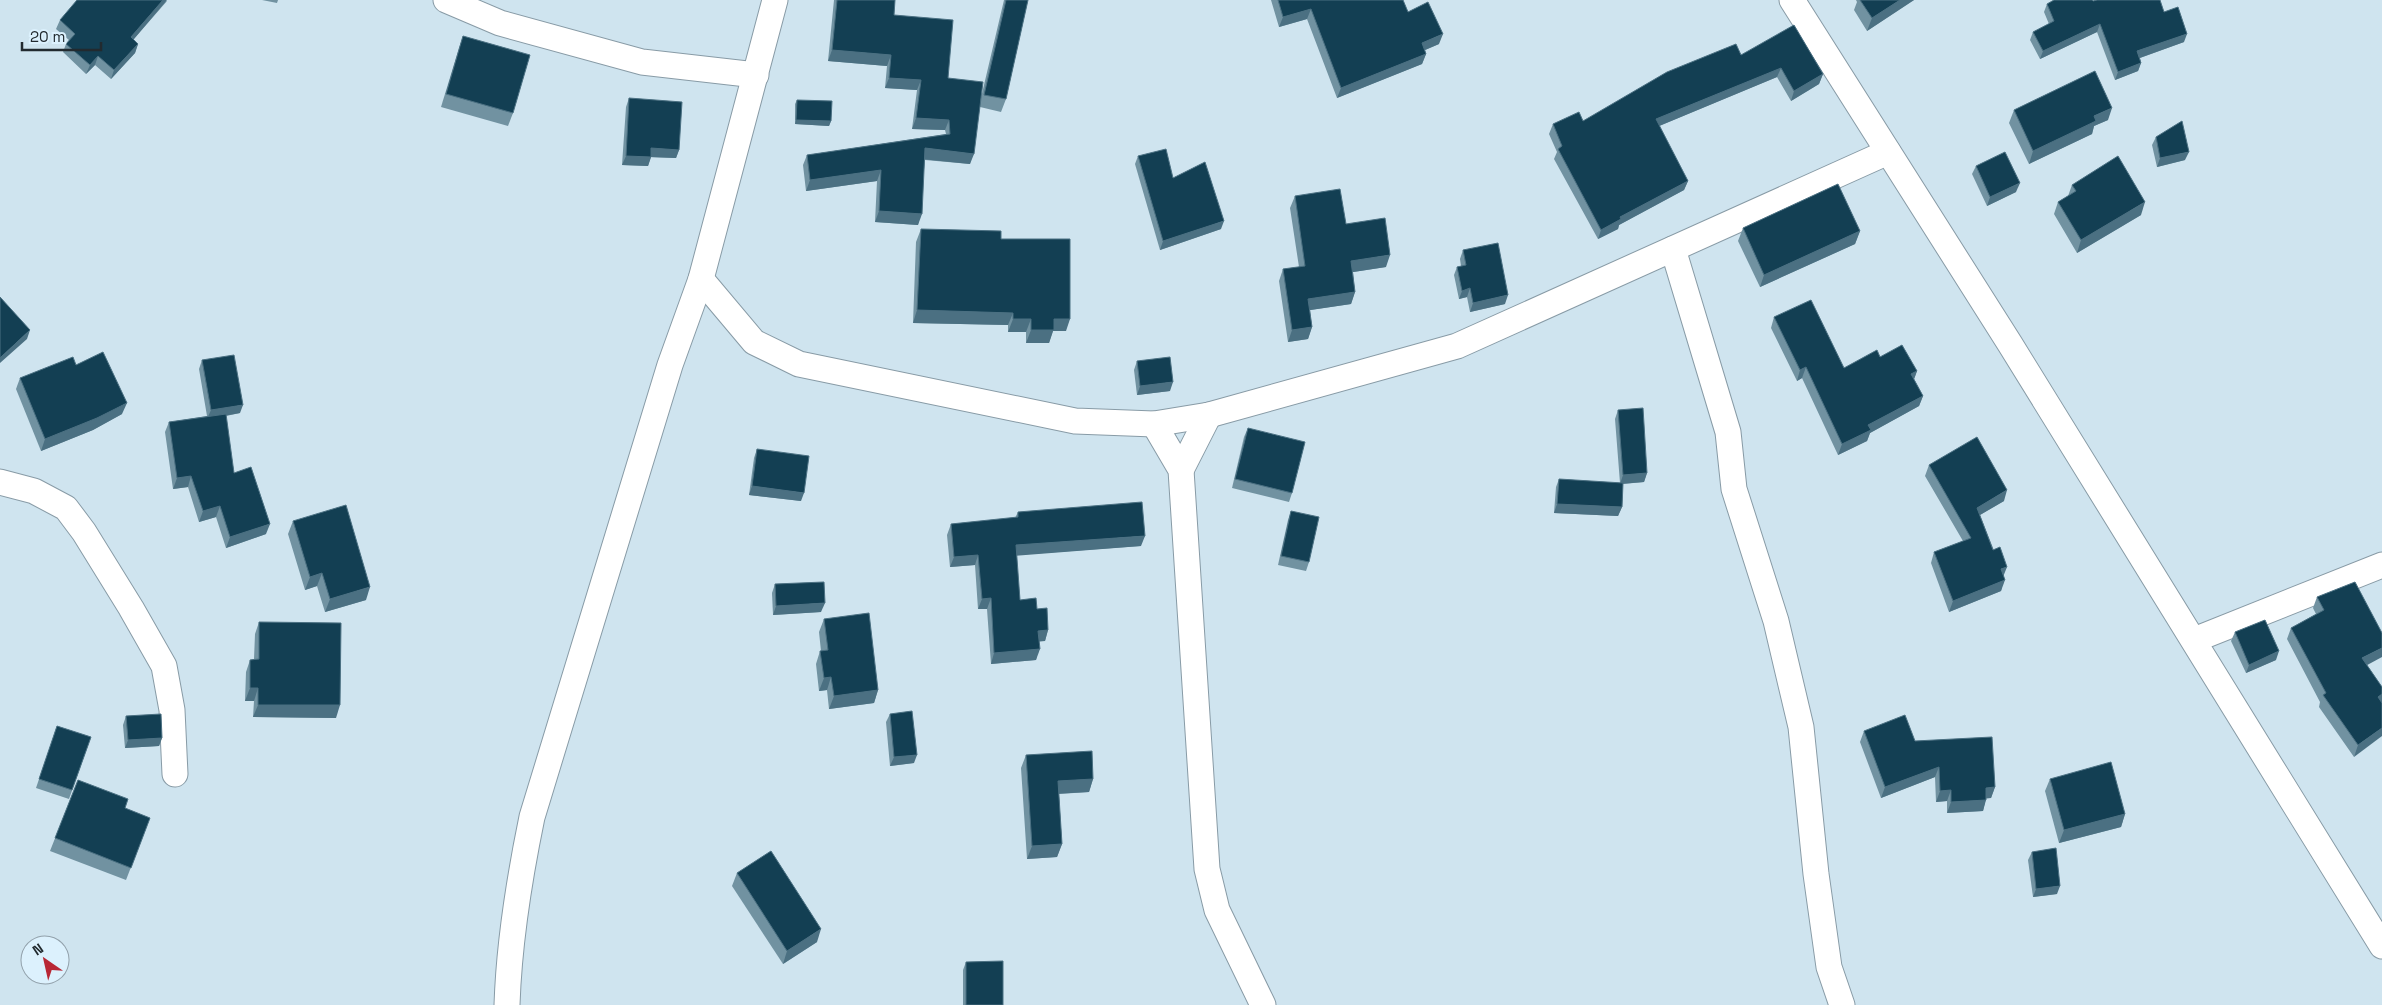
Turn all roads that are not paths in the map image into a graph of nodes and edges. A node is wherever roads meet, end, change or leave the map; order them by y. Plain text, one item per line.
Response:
1 (446, 0) edge
2 (775, 0) edge
3 (1792, 0) edge
4 (756, 75) junction
5 (1888, 152) junction
6 (1673, 249) junction
7 (701, 279) junction
8 (1209, 415) junction
9 (1154, 424) junction
10 (1181, 470) junction
11 (0, 482) edge
12 (2382, 565) edge
13 (2194, 640) junction
14 (175, 774) dead end
15 (2382, 946) edge
16 (507, 1005) edge
17 (1263, 1005) edge
18 (1842, 1005) edge

1 - 4 street
2 - 4 street
3 - 5 street
4 - 7 street
5 - 6 street
5 - 13 street
6 - 8 street
6 - 18 street
7 - 9 street
7 - 16 street
8 - 9 street
8 - 10 street
9 - 10 street
10 - 17 street
11 - 14 street
12 - 13 street
13 - 15 street

